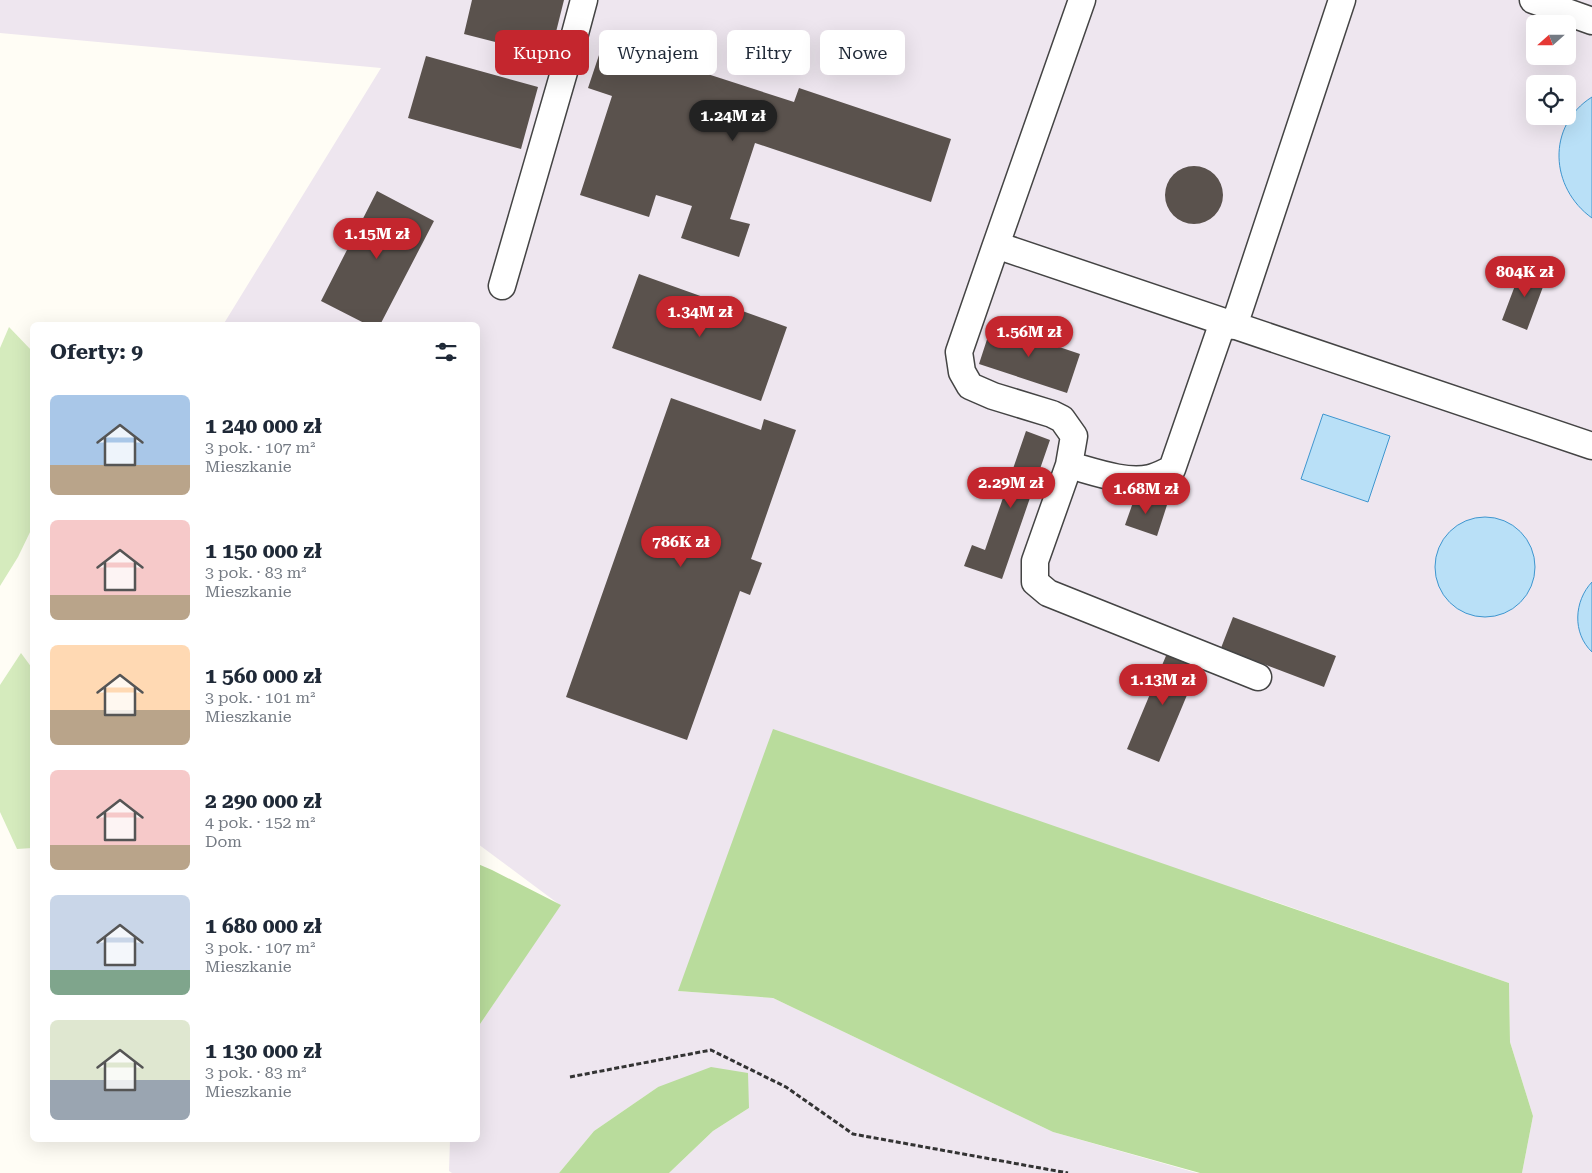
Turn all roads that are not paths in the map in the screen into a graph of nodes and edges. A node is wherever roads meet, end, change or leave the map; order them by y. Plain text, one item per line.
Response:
1 (584, 0) edge
2 (1082, 0) edge
3 (1342, 0) edge
4 (1533, 0) edge
5 (1592, 21) edge
6 (996, 245) junction
7 (502, 286) dead end
8 (1229, 324) junction
9 (1592, 446) edge
10 (1069, 465) junction
11 (1258, 677) dead end

1 - 7 lane
2 - 6 lane
3 - 8 lane
4 - 5 lane
6 - 8 lane
6 - 10 lane
8 - 9 lane
8 - 10 lane
10 - 11 lane

